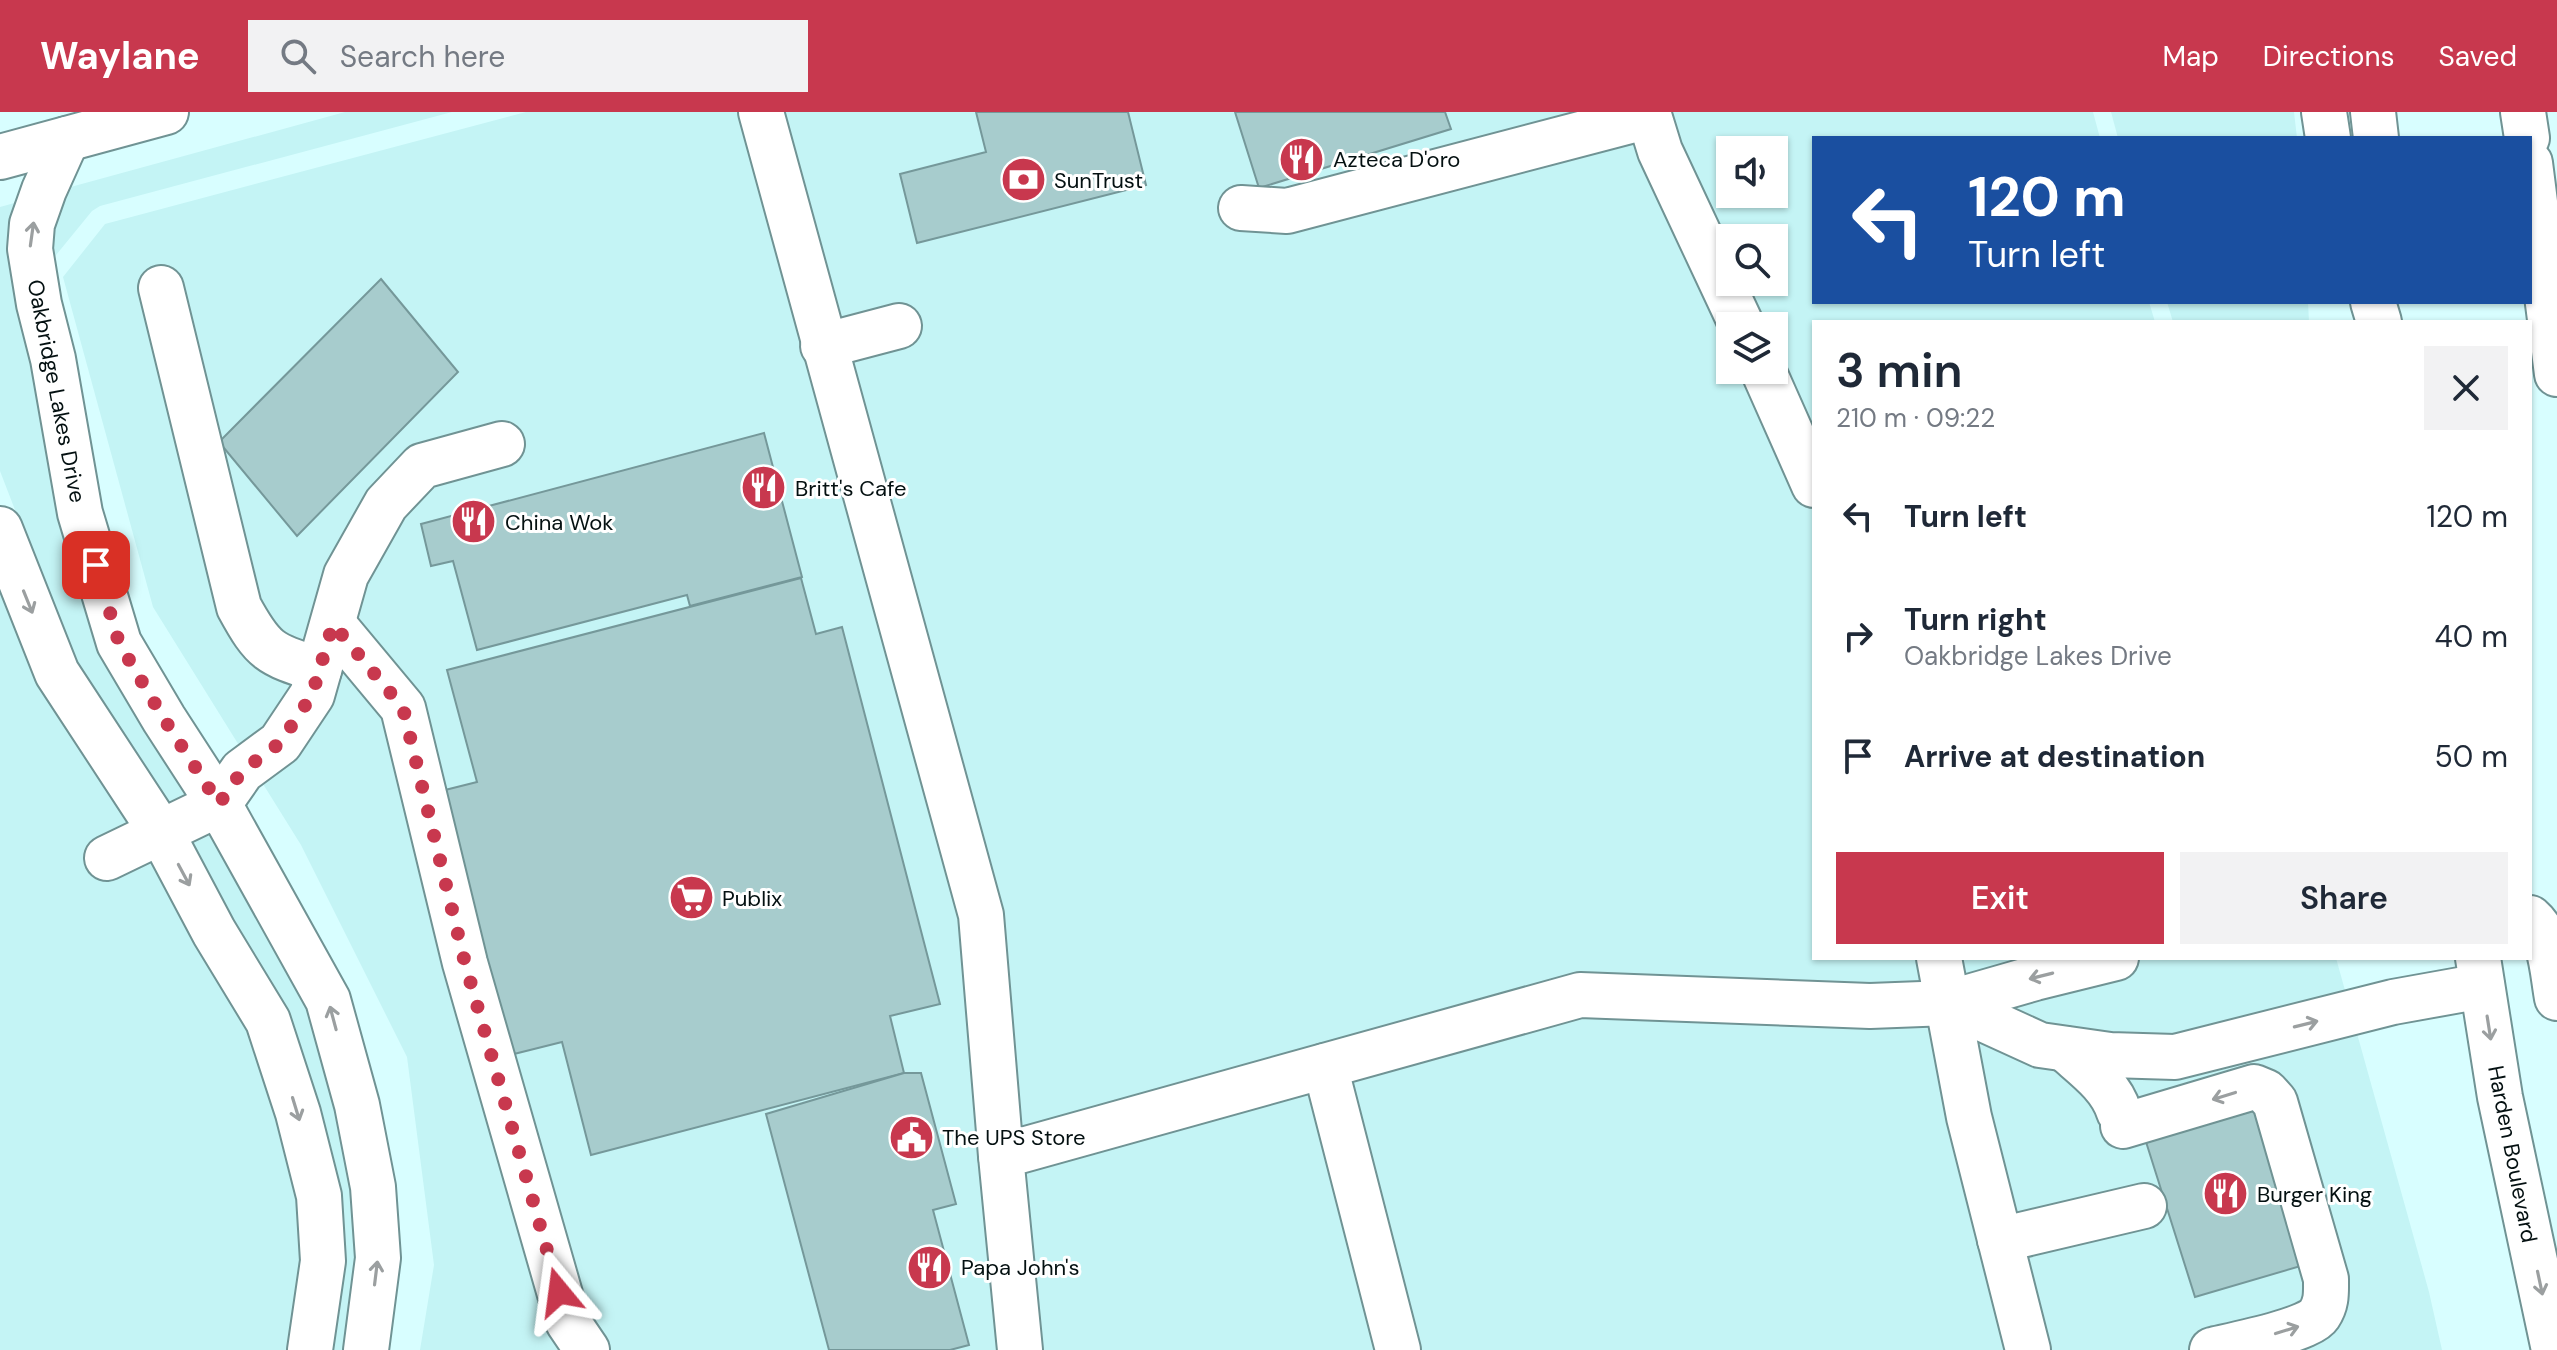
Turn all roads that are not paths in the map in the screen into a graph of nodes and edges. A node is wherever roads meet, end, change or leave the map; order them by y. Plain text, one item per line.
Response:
1 (166, 112) edge
2 (761, 112) edge
3 (2324, 112) edge
4 (2373, 112) edge
5 (2523, 112) edge
6 (1649, 114) edge
7 (2328, 136) edge
8 (2376, 136) edge
9 (2527, 136) edge
10 (67, 139) junction
11 (0, 157) edge
12 (2532, 179) edge
13 (1241, 208) dead end
14 (161, 288) dead end
15 (1735, 312) edge
16 (899, 326) dead end
17 (823, 346) junction
18 (2557, 374) edge
19 (1769, 384) edge
20 (502, 444) dead end
21 (1812, 480) edge
22 (0, 529) edge
23 (333, 624) junction
24 (319, 670) junction
25 (219, 804) junction
26 (161, 832) junction
27 (107, 858) dead end
28 (2532, 920) edge
29 (1939, 960) edge
30 (2109, 960) edge
31 (2480, 972) edge
32 (2557, 998) edge
33 (1948, 1003) junction
34 (2065, 1049) junction
35 (2158, 1056) junction
36 (1325, 1066) junction
37 (2119, 1113) junction
38 (1001, 1156) junction
39 (2144, 1206) dead end
40 (2000, 1240) junction
41 (310, 1350) edge
42 (366, 1350) edge
43 (587, 1350) edge
44 (1020, 1350) edge
45 (1398, 1350) edge
46 (2028, 1350) edge
47 (2212, 1350) edge
48 (2554, 1350) edge

1 - 10 street
2 - 17 street
3 - 7 street
4 - 8 street
5 - 9 street
6 - 13 street
6 - 15 street
10 - 11 street
25 -> 10 street, Oakbridge Lakes Drive
12 - 18 street
14 - 24 street
16 - 17 street
17 - 38 street
19 - 21 street
20 - 23 street
22 -> 26 street
23 - 24 street
23 - 43 street
24 - 25 street
25 - 26 street
42 -> 25 street, Oakbridge Lakes Drive
26 - 27 street
26 -> 41 street
28 - 32 street
29 - 33 street
30 -> 33 street
35 -> 31 street
31 -> 48 street, Harden Boulevard
33 - 34 street
33 - 36 street
33 - 40 street
34 - 35 street
34 - 37 street
35 - 37 street
36 - 38 street
36 - 45 street
47 -> 37 street
38 - 44 street
39 - 40 street
40 - 46 street

